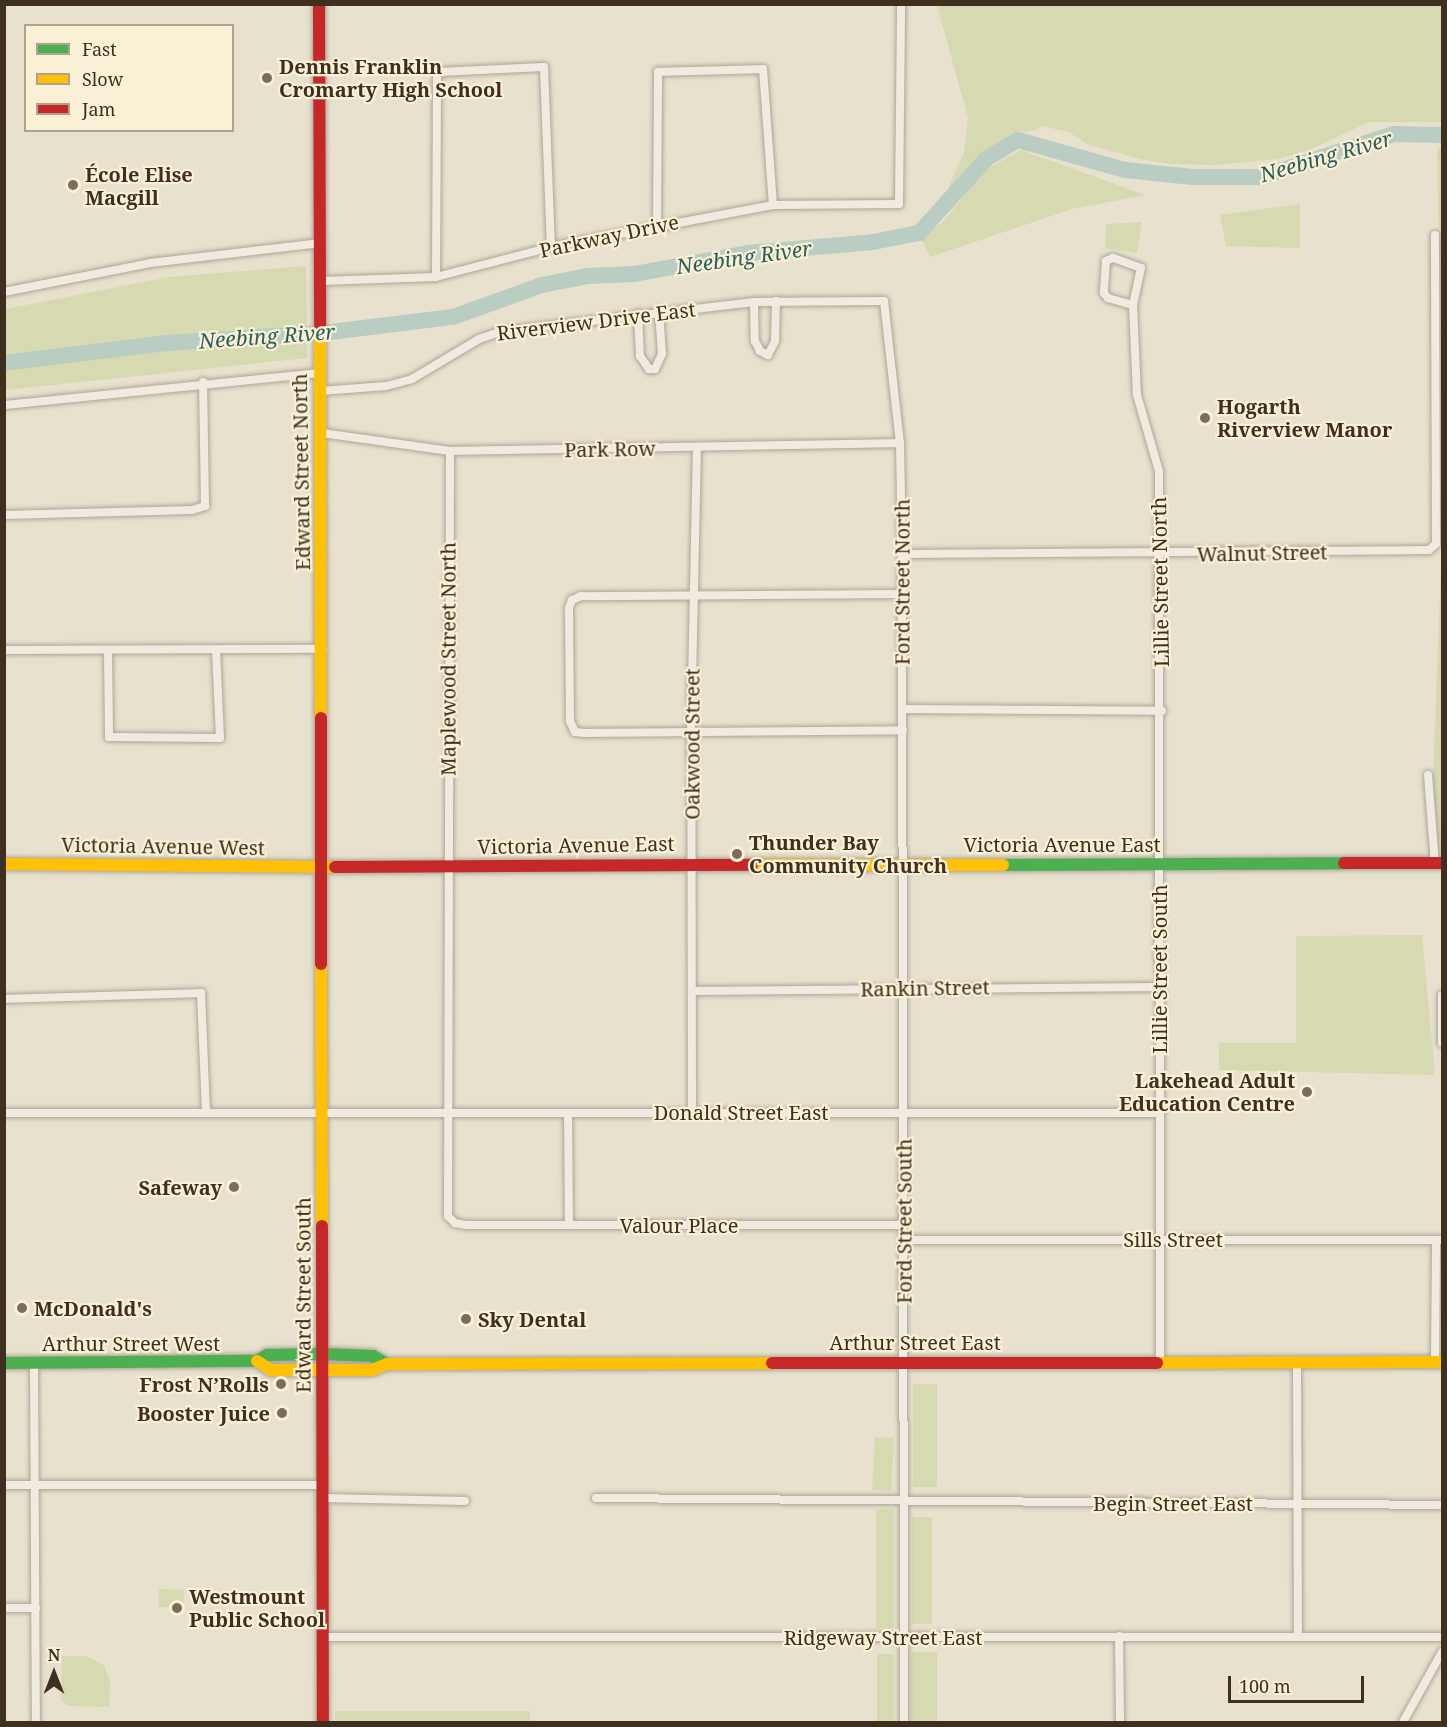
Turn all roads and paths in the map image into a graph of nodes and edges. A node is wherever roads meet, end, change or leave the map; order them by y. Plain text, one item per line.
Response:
1 (319, 4) edge
2 (901, 4) edge
3 (773, 205) junction
4 (657, 226) junction
5 (1435, 235) dead end
6 (321, 243) junction
7 (551, 247) junction
8 (436, 277) junction
9 (321, 281) junction
10 (4, 292) edge
11 (776, 301) junction
12 (884, 301) joint
13 (754, 302) junction
14 (1133, 305) junction
15 (659, 312) junction
16 (638, 314) junction
17 (320, 366) junction
18 (203, 382) junction
19 (321, 391) junction
20 (4, 405) edge
21 (321, 433) junction
22 (900, 443) junction
23 (697, 448) junction
24 (450, 451) junction
25 (4, 515) edge
26 (902, 554) junction
27 (1159, 554) junction
28 (902, 594) junction
29 (693, 595) junction
30 (322, 649) junction
31 (4, 650) edge
32 (216, 650) junction
33 (108, 651) junction
34 (903, 709) junction
35 (1162, 711) junction
36 (903, 730) junction
37 (691, 731) junction
38 (1428, 774) dead end
39 (691, 863) junction
40 (1160, 863) junction
41 (1439, 863) edge
42 (4, 864) edge
43 (904, 864) junction
44 (447, 866) junction
45 (321, 867) junction
46 (1158, 987) junction
47 (903, 988) junction
48 (692, 991) junction
49 (1442, 996) edge
50 (4, 999) edge
51 (1443, 1043) edge
52 (903, 1111) junction
53 (4, 1113) edge
54 (206, 1113) junction
55 (568, 1113) junction
56 (692, 1113) junction
57 (1159, 1113) junction
58 (322, 1115) junction
59 (446, 1115) junction
60 (455, 1223) joint
61 (568, 1225) junction
62 (903, 1225) junction
63 (1160, 1239) junction
64 (903, 1240) junction
65 (1439, 1240) edge
66 (322, 1354) junction
67 (257, 1361) junction
68 (905, 1361) junction
69 (1297, 1361) junction
70 (1160, 1362) junction
71 (1439, 1362) edge
72 (4, 1363) edge
73 (34, 1363) junction
74 (387, 1364) junction
75 (322, 1370) junction
76 (4, 1485) edge
77 (36, 1485) junction
78 (322, 1485) junction
79 (323, 1498) junction
80 (596, 1498) dead end
81 (465, 1500) dead end
82 (904, 1500) junction
83 (1297, 1503) junction
84 (1443, 1505) edge
85 (4, 1608) edge
86 (36, 1608) junction
87 (904, 1636) junction
88 (1119, 1636) junction
89 (1298, 1636) junction
90 (323, 1637) junction
91 (1443, 1637) edge
92 (1443, 1652) edge
93 (36, 1722) edge
94 (323, 1722) edge
95 (904, 1722) edge
96 (1120, 1722) edge
97 (1403, 1722) edge

1 - 6 main road, Edward Street North
2 - 3 street, Parkway Drive
3 - 4 street, Parkway Drive
3 - 4 street
4 - 7 street, Parkway Drive
5 - 27 street, Walnut Street
6 - 9 main road, Edward Street North
6 - 10 street
7 - 8 street, Parkway Drive
7 - 8 street
8 - 9 street, Parkway Drive
9 - 17 main road, Edward Street North
11 - 12 street, Riverview Drive East
11 - 13 street, Riverview Drive East
11 - 13 street
12 - 22 street, Ford Street North
13 - 15 street, Riverview Drive East
14 - 14 street, Lillie Street North
14 - 27 street, Lillie Street North
15 - 16 street, Riverview Drive East
15 - 16 street
16 - 19 street, Riverview Drive East
17 - 18 street
17 - 19 main road, Edward Street North
18 - 20 street
18 - 25 street
19 - 21 main road, Edward Street North
21 - 24 street, Park Row
21 - 30 main road, Edward Street North
22 - 23 street, Park Row
22 - 26 street, Ford Street North
23 - 24 street, Park Row
23 - 29 street, Oakwood Street
24 - 44 street, Maplewood Street North
26 - 27 street, Walnut Street
26 - 28 street, Ford Street North
27 - 35 street, Lillie Street North
28 - 29 street
28 - 34 street, Ford Street North
29 - 37 street, Oakwood Street
29 - 37 street
30 - 32 street
30 - 45 main road, Edward Street North
31 - 33 street
32 - 33 street
32 - 33 street
34 - 35 street
34 - 36 street, Ford Street North
35 - 40 street, Lillie Street North
36 - 37 street
36 - 43 street, Ford Street North
37 - 39 street, Oakwood Street
38 - 41 street
39 - 43 main road, Victoria Avenue East
39 - 44 main road, Victoria Avenue East
39 - 48 street, Oakwood Street
40 - 41 main road, Victoria Avenue East
40 - 43 main road, Victoria Avenue East
40 - 46 street, Lillie Street South
42 - 45 main road, Victoria Avenue West
43 - 47 street, Ford Street South
44 - 45 main road, Victoria Avenue East
44 - 59 street, Maplewood Street North
45 - 58 main road, Edward Street South
46 - 47 street, Rankin Street
46 - 57 street, Lillie Street South
47 - 48 street, Rankin Street
47 - 52 street, Ford Street South
48 - 56 street, Oakwood Street
49 - 51 street
50 - 54 street
52 - 56 street, Donald Street East
52 - 57 street, Donald Street East
52 - 62 street, Ford Street South
53 - 54 street, Donald Street East
54 - 58 street, Donald Street East
55 - 56 street, Donald Street East
55 - 59 street, Donald Street East
55 - 61 street
57 - 63 street, Lillie Street South
58 - 59 street, Donald Street East
58 - 66 main road, Edward Street South
59 - 60 street, Maplewood Street North
60 - 61 street, Valour Place
61 - 62 street, Valour Place
62 - 64 street, Ford Street South
63 - 64 street, Sills Street
63 - 65 street, Sills Street
63 - 70 street, Lillie Street South
64 - 68 street, Ford Street South
65 - 71 street
66 - 67 main road, Arthur Street West
66 - 74 main road, Arthur Street East
66 - 75 main road, Edward Street South
67 - 73 main road, Arthur Street West
67 - 75 main road, Arthur Street West
68 - 70 main road, Arthur Street East
68 - 74 main road, Arthur Street East
68 - 82 street, Ford Street South
69 - 70 main road, Arthur Street East
69 - 71 main road, Arthur Street East
69 - 83 street
72 - 73 main road, Arthur Street West
73 - 77 street
74 - 75 main road, Arthur Street East
75 - 78 main road, Edward Street South
76 - 77 street
77 - 78 street
77 - 86 street
78 - 79 main road, Edward Street South
79 - 81 street
79 - 90 main road, Edward Street South
80 - 82 street, Begin Street East
82 - 83 street, Begin Street East
82 - 87 street, Ford Street South
83 - 84 street, Begin Street East
83 - 89 street
85 - 86 street
86 - 93 street
87 - 88 street, Ridgeway Street East
87 - 90 street, Ridgeway Street East
87 - 95 street, Ford Street South
88 - 89 street, Ridgeway Street East
88 - 96 street
89 - 91 street, Ridgeway Street East
90 - 94 main road, Edward Street South
92 - 97 street

